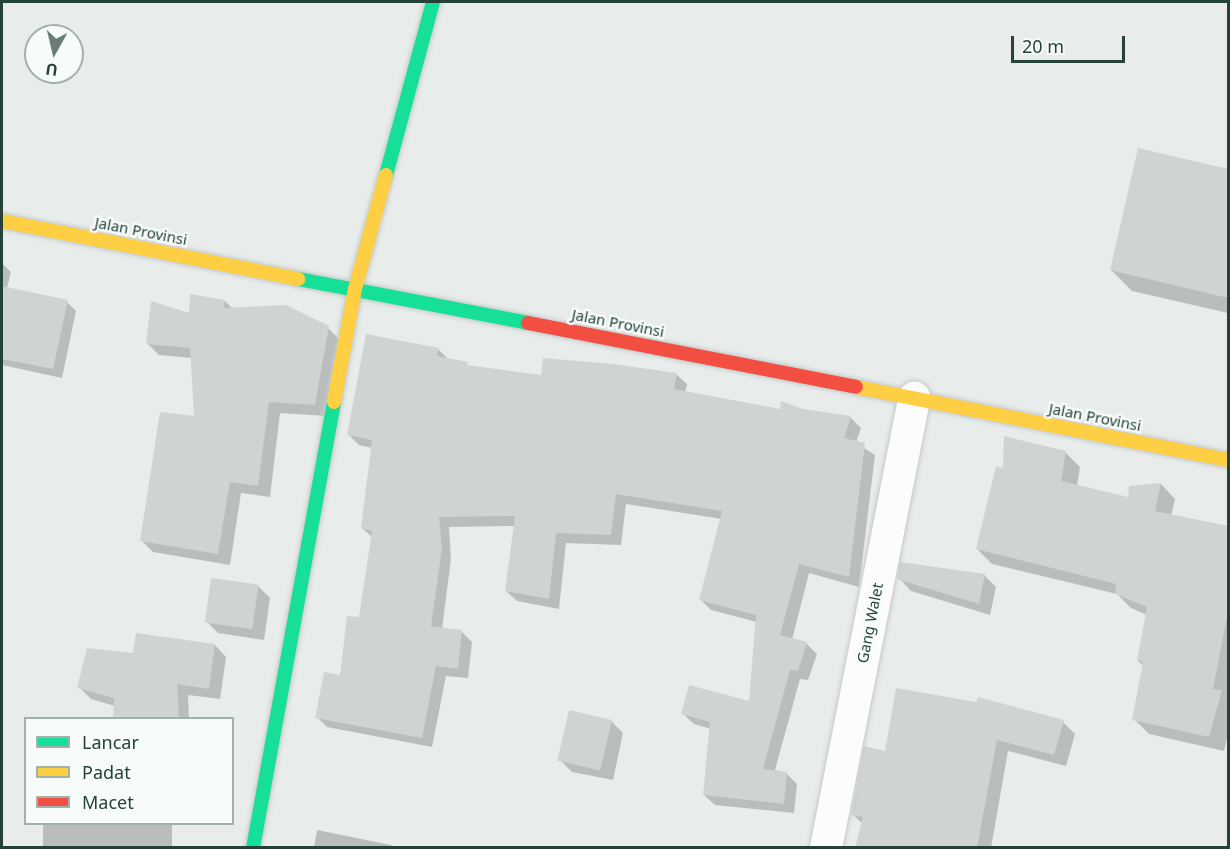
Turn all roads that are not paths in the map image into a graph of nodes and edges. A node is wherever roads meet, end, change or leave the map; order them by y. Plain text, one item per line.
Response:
1 (433, 2) edge
2 (2, 221) edge
3 (355, 289) junction
4 (914, 398) junction
5 (1228, 460) edge
6 (253, 848) edge
7 (826, 848) edge

1 - 3 main road
2 - 3 main road, Jalan Provinsi
3 - 4 main road, Jalan Provinsi
3 - 6 main road
4 - 5 main road, Jalan Provinsi
4 - 7 street, Gang Walet

